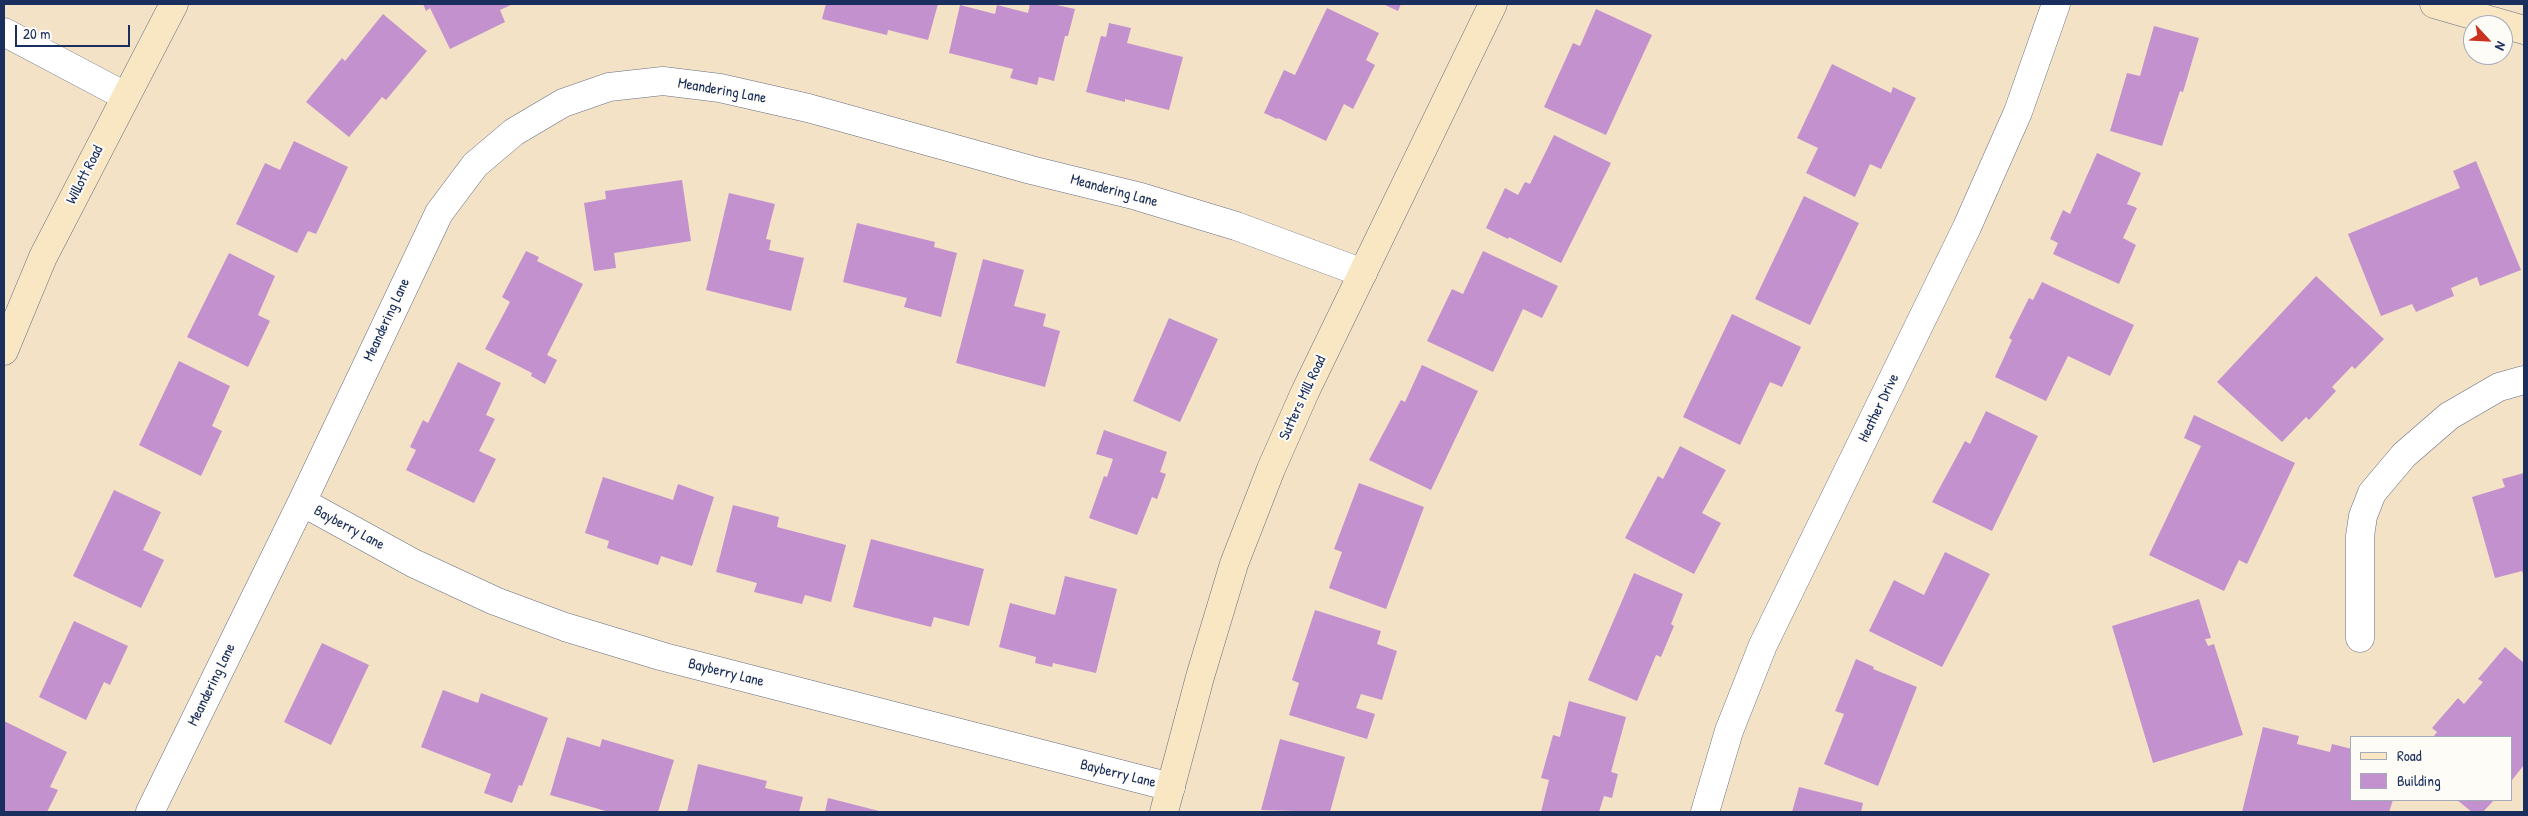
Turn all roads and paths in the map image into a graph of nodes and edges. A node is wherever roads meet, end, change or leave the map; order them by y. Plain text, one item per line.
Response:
1 (174, 4) edge
2 (1493, 4) edge
3 (2056, 4) edge
4 (2434, 4) edge
5 (2524, 30) edge
6 (4, 32) edge
7 (125, 96) junction
8 (1363, 273) junction
9 (4, 351) edge
10 (2524, 380) edge
11 (302, 502) junction
12 (2360, 638) dead end
13 (1167, 800) edge
14 (150, 812) edge
15 (1705, 812) edge

1 - 7 street, Willott Road
2 - 8 street, Sutters Mill Road
3 - 15 street, Heather Drive
4 - 5 street
6 - 7 street
7 - 9 street, Willott Road
8 - 11 street, Meandering Lane
8 - 13 street, Sutters Mill Road
10 - 12 street
11 - 13 street, Bayberry Lane
11 - 14 street, Meandering Lane

